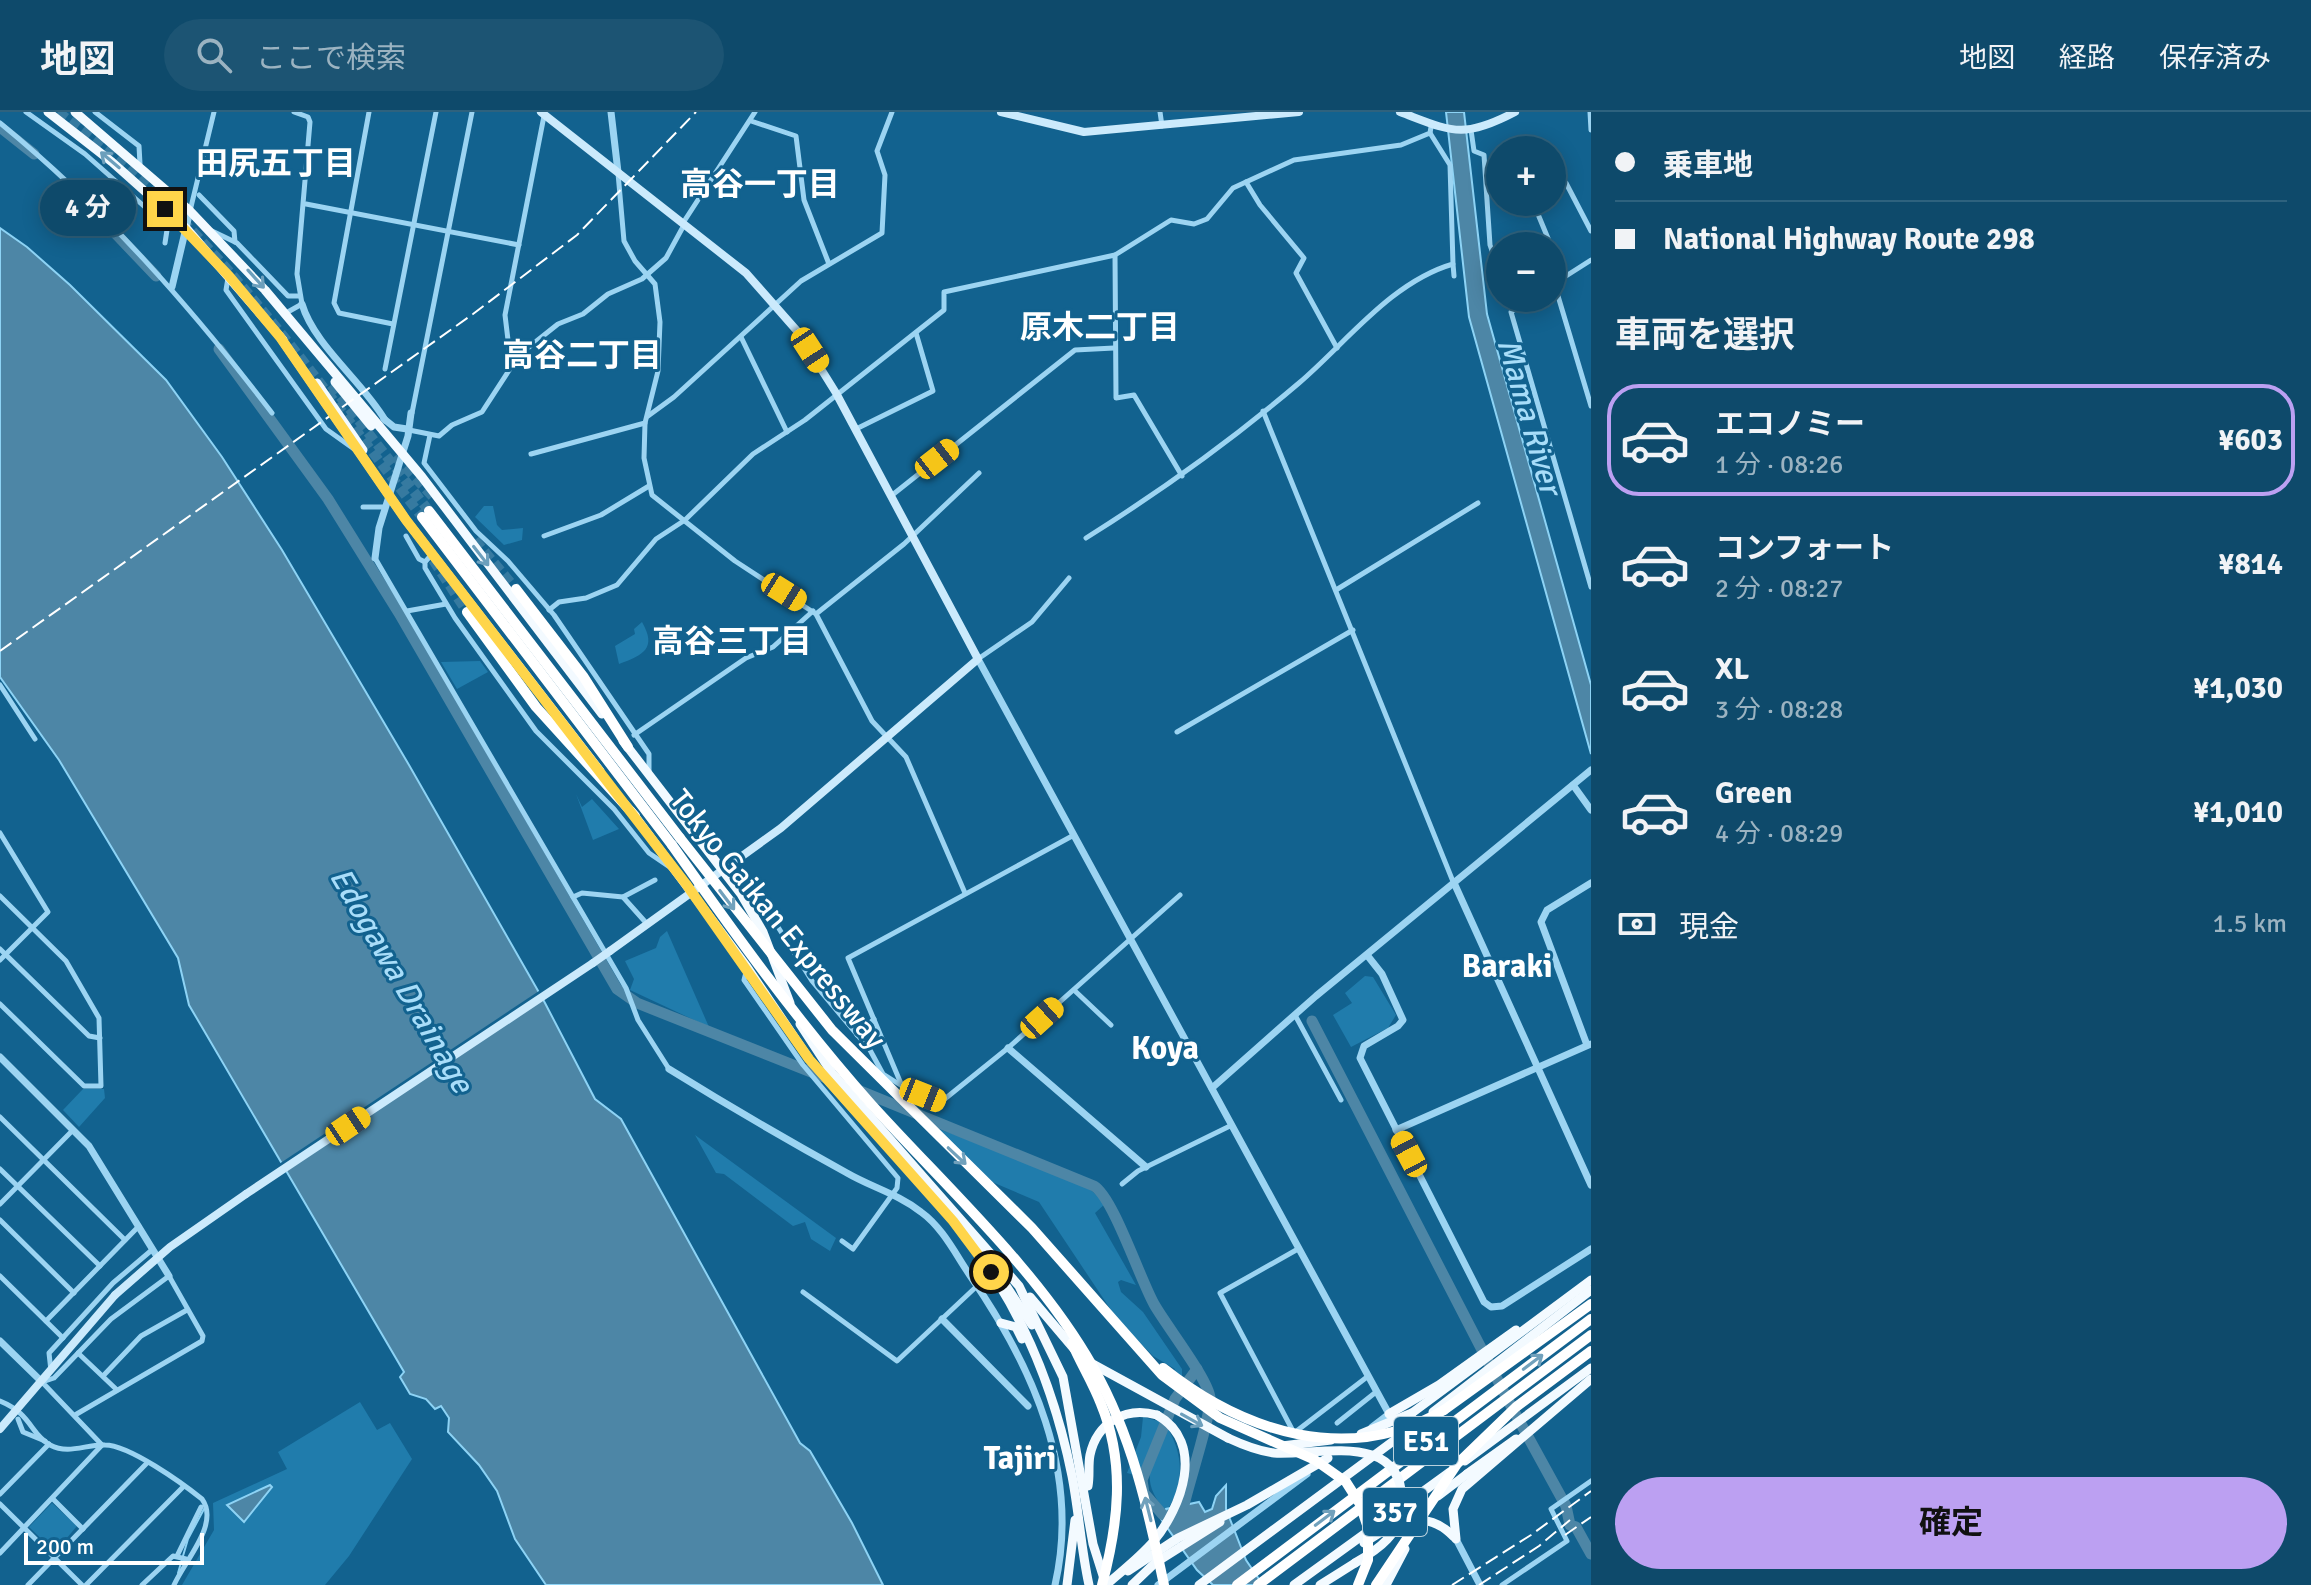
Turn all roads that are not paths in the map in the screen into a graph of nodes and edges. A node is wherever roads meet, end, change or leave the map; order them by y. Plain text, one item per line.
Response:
1 (26, 112) edge
2 (48, 112) edge
3 (75, 112) edge
4 (95, 112) edge
5 (214, 112) edge
6 (294, 112) edge
7 (369, 112) edge
8 (436, 112) edge
9 (472, 112) edge
10 (611, 112) edge
11 (755, 112) edge
12 (892, 112) edge
13 (1001, 112) edge
14 (1160, 112) edge
15 (1299, 112) edge
16 (1400, 112) edge
17 (1515, 112) edge
18 (1590, 112) edge
19 (542, 114) edge
20 (1251, 114) edge
21 (1500, 116) edge
22 (751, 121) junction
23 (0, 123) edge
24 (1162, 126) junction
25 (1469, 129) junction
26 (1430, 130) junction
27 (1591, 130) edge
28 (140, 164) junction
29 (618, 172) junction
30 (1246, 182) junction
31 (1566, 183) dead end
32 (144, 190) junction
33 (131, 194) junction
34 (199, 195) dead end
35 (306, 204) junction
36 (190, 211) junction
37 (350, 213) junction
38 (683, 224) junction
39 (414, 225) junction
40 (186, 228) junction
41 (211, 231) junction
42 (1591, 231) edge
43 (448, 232) junction
44 (1489, 232) edge
45 (235, 242) junction
46 (165, 243) dead end
47 (519, 245) junction
48 (1115, 255) junction
49 (1591, 260) edge
50 (829, 264) junction
51 (1453, 264) junction
52 (647, 274) junction
53 (229, 276) junction
54 (1454, 276) dead end
55 (1566, 276) edge
56 (172, 287) junction
57 (301, 300) junction
58 (776, 306) junction
59 (1511, 312) edge
60 (1561, 312) edge
61 (285, 315) junction
62 (393, 324) junction
63 (916, 332) junction
64 (280, 337) junction
65 (741, 337) junction
66 (1114, 348) junction
67 (1337, 348) junction
68 (511, 365) junction
69 (385, 369) dead end
70 (836, 393) junction
71 (1591, 406) edge
72 (1263, 411) junction
73 (272, 413) dead end
74 (411, 413) joint
75 (646, 420) junction
76 (408, 430) junction
77 (855, 430) junction
78 (787, 432) junction
79 (430, 435) junction
80 (358, 452) junction
81 (531, 454) dead end
82 (401, 456) junction
83 (979, 473) dead end
84 (435, 476) junction
85 (1182, 476) junction
86 (422, 477) junction
87 (649, 486) junction
88 (390, 493) junction
89 (433, 494) junction
90 (891, 496) junction
91 (1478, 503) dead end
92 (363, 507) dead end
93 (385, 507) junction
94 (425, 514) tunnel mouth
95 (685, 520) junction
96 (912, 534) junction
97 (406, 536) dead end
98 (544, 536) dead end
99 (1086, 538) dead end
100 (433, 553) junction
101 (375, 558) joint
102 (425, 562) junction
103 (1069, 578) dead end
104 (1591, 587) edge
105 (516, 589) tunnel mouth
106 (1336, 590) junction
107 (446, 604) junction
108 (549, 610) junction
109 (407, 611) junction
110 (467, 612) tunnel mouth
111 (814, 612) junction
112 (1353, 630) junction
113 (978, 659) junction
114 (0, 685) edge
115 (1177, 732) dead end
116 (634, 735) junction
117 (35, 739) dead end
118 (887, 739) junction
119 (628, 747) junction
120 (1591, 770) edge
121 (649, 773) junction
122 (1573, 785) junction
123 (1591, 810) edge
124 (635, 816) junction
125 (0, 833) edge
126 (1075, 834) junction
127 (676, 842) junction
128 (676, 870) junction
129 (724, 870) junction
130 (655, 880) dead end
131 (1591, 883) edge
132 (1455, 885) junction
133 (693, 893) junction
134 (965, 893) junction
135 (1180, 895) dead end
136 (0, 896) edge
137 (573, 897) junction
138 (623, 897) junction
139 (748, 903) junction
140 (648, 925) junction
141 (32, 928) junction
142 (1131, 937) junction
143 (0, 949) edge
144 (6, 954) junction
145 (1367, 955) junction
146 (0, 960) edge
147 (747, 967) junction
148 (1074, 990) junction
149 (0, 1004) edge
150 (1295, 1015) junction
151 (874, 1019) junction
152 (1111, 1025) dead end
153 (857, 1035) junction
154 (100, 1038) junction
155 (1589, 1045) edge
156 (1008, 1048) junction
157 (0, 1057) edge
158 (1538, 1067) junction
159 (669, 1069) joint
160 (902, 1086) junction
161 (1212, 1088) junction
162 (1341, 1100) dead end
163 (0, 1117) edge
164 (1232, 1125) junction
165 (73, 1129) junction
166 (1396, 1130) junction
167 (43, 1160) junction
168 (1146, 1167) junction
169 (0, 1169) edge
170 (1122, 1184) dead end
171 (1591, 1185) edge
172 (18, 1186) junction
173 (893, 1194) junction
174 (0, 1204) edge
175 (0, 1220) edge
176 (953, 1221) junction
177 (139, 1226) junction
178 (125, 1240) junction
179 (842, 1241) dead end
180 (153, 1249) junction
181 (1298, 1249) junction
182 (1591, 1249) edge
183 (100, 1266) junction
184 (0, 1276) edge
185 (169, 1276) junction
186 (1591, 1280) edge
187 (977, 1286) junction
188 (1019, 1286) junction
189 (1591, 1290) edge
190 (803, 1292) dead end
191 (74, 1293) junction
192 (1591, 1304) edge
193 (187, 1310) junction
194 (942, 1319) junction
195 (1591, 1319) edge
196 (46, 1321) junction
197 (1001, 1323) junction
198 (1065, 1327) junction
199 (1121, 1329) junction
200 (1591, 1335) edge
201 (63, 1338) junction
202 (0, 1341) edge
203 (1591, 1351) edge
204 (78, 1353) junction
205 (1591, 1368) edge
206 (51, 1371) junction
207 (103, 1376) junction
208 (1465, 1376) junction
209 (1367, 1377) junction
210 (1591, 1379) edge
211 (42, 1382) junction
212 (1064, 1388) junction
213 (117, 1390) junction
214 (1376, 1392) junction
215 (1052, 1400) junction
216 (0, 1401) edge
217 (1028, 1406) dead end
218 (19, 1409) junction
219 (1389, 1414) junction
220 (75, 1415) junction
221 (18, 1419) dead end
222 (1337, 1423) dead end
223 (0, 1429) edge
224 (1228, 1438) junction
225 (47, 1443) junction
226 (102, 1445) junction
227 (1508, 1449) junction
228 (1328, 1458) junction
229 (147, 1463) junction
230 (1072, 1477) junction
231 (1591, 1481) edge
232 (184, 1485) junction
233 (0, 1494) edge
234 (53, 1499) junction
235 (1086, 1500) junction
236 (0, 1504) edge
237 (201, 1507) dead end
238 (1232, 1513) junction
239 (25, 1528) junction
240 (83, 1529) junction
241 (1456, 1539) junction
242 (0, 1553) edge
243 (177, 1556) junction
244 (54, 1558) junction
245 (186, 1559) junction
246 (28, 1585) edge
247 (84, 1585) edge
248 (142, 1585) edge
249 (174, 1585) edge
250 (1055, 1585) edge
251 (1067, 1585) edge
252 (1089, 1585) edge
253 (1106, 1585) edge
254 (1132, 1585) edge
255 (1161, 1585) edge
256 (1199, 1585) edge
257 (1237, 1585) edge
258 (1258, 1585) edge
259 (1295, 1585) edge
260 (1320, 1585) edge
261 (1358, 1585) edge
262 (1376, 1585) edge
263 (1386, 1585) edge
264 (1480, 1585) edge
265 (1502, 1585) edge

1 - 33 street
32 -> 2 highway
3 - 28 highway
4 - 28 street
5 - 36 street
6 - 35 street
7 - 37 street
8 - 39 street
9 - 43 street
10 - 29 street
11 - 22 street
12 - 50 street
13 - 24 main road
14 - 24 street
15 - 20 main road
16 - 26 main road
17 - 21 main road
18 - 27 street
19 - 29 main road
19 - 47 street
20 - 24 main road
21 - 25 main road
22 - 38 street
22 - 50 street
23 - 56 street
25 - 26 main road
25 - 44 street
26 - 30 street
26 - 51 street
28 - 36 highway
29 - 38 main road
29 - 52 street
30 - 48 street
30 - 67 street
31 - 42 street
32 - 33 street
32 - 40 highway
33 - 46 street
34 - 45 street
35 - 37 street
35 - 57 street
36 - 40 street
36 - 41 highway
37 - 39 street
37 - 62 street
38 - 52 street
38 - 58 main road
39 - 43 street
39 - 62 street
40 - 53 highway
40 - 56 street
41 - 45 street
41 -> 61 highway
43 - 47 street
43 - 74 street
45 - 57 street
47 - 68 street
48 - 63 street
48 - 66 street
49 - 55 street
50 - 58 street
51 - 54 street
51 - 67 street
52 - 68 street
52 - 75 street
53 - 64 highway
53 - 80 street
56 - 73 street
57 - 61 street
57 - 76 street
58 - 65 street
58 - 70 main road
59 - 104 street
60 - 71 street
61 - 82 highway
62 - 69 street
63 - 70 street
63 - 77 street
64 - 80 highway
64 - 88 highway
65 - 75 street
65 - 78 street
66 - 85 street
66 - 90 street
67 - 72 street
68 - 79 street
70 - 77 main road
70 - 78 street
72 - 85 street
72 - 106 street
74 - 76 street
75 - 81 street
75 - 87 street
76 - 79 street
76 - 82 street
77 - 90 main road
78 - 95 street
79 - 84 street
80 - 88 highway
82 - 86 highway
82 - 88 street
82 - 89 highway
83 - 96 street
84 - 86 street
84 - 108 street
85 - 99 street
86 - 89 highway
87 - 95 street
87 - 98 street
88 - 93 street
88 - 100 highway
89 -> 119 highway
90 - 96 main road
91 - 106 street
92 - 93 street
93 - 101 street
94 - 127 highway, Tokyo Gaikan Expressway
95 - 108 street
95 - 111 street
96 - 111 street
96 - 113 main road
97 - 102 street
100 - 102 street
100 - 124 highway
101 - 109 street
102 - 107 street
103 - 113 street
105 - 119 highway
106 - 112 street
107 - 109 street
107 - 128 street
108 - 116 street
109 - 137 street
110 - 124 highway
111 - 116 street
111 - 118 street
112 - 115 street
112 - 132 street
113 - 118 main road
113 - 126 street
114 - 117 street
116 - 121 street
118 - 129 main road
118 - 134 street
119 - 121 highway
120 - 122 street
121 - 129 highway
122 - 123 street
122 - 132 street
124 - 128 highway
125 - 141 street
126 - 134 street
126 - 142 street
127 - 198 highway, Tokyo Gaikan Expressway, bridge
127 -> 199 highway, Tokyo Gaikan Expressway, bridge
128 - 133 highway
129 - 133 main road
129 - 139 highway
130 - 138 street
131 - 155 street
132 - 145 street
132 - 158 street
133 - 140 main road
133 - 147 highway
134 - 151 street
135 - 142 street
136 - 141 street
137 - 138 street
137 - 159 street
138 - 140 street
139 - 153 street
139 - 188 highway
140 - 206 main road, bridge
141 - 144 street
141 - 154 street
142 - 148 street
142 - 161 street
143 - 144 street
144 - 146 street
144 - 154 street
145 - 150 street
145 - 166 street
147 - 173 street
147 - 176 highway
148 - 152 street
148 - 156 street
149 - 154 street
150 - 161 street
150 - 162 street
151 - 153 street
151 - 160 street
153 - 160 street
155 - 158 street
156 - 160 street
156 - 168 street
157 - 165 street
158 - 166 street
158 - 171 street
159 - 173 street
161 - 164 street
163 - 167 street
164 - 168 street
164 - 181 street
165 - 167 street
165 - 177 street
166 - 182 street
167 - 172 street
167 - 178 street
168 - 170 street
169 - 172 street
172 - 174 street
172 - 183 street
173 - 179 street
173 - 187 street
175 - 191 street
176 - 212 highway
176 - 215 highway
177 - 178 street
177 - 180 street
178 - 183 street
180 - 185 street
180 - 201 street
181 - 209 street
181 - 209 street
183 - 191 street
184 - 196 street
185 - 193 street
185 - 204 street
186 - 208 highway
187 - 194 street
187 - 197 street
188 - 212 highway
188 -> 224 highway
189 - 208 highway, 357
190 - 194 street
191 - 196 street
192 - 199 highway, bridge
193 - 207 street
193 - 213 street
194 - 217 street
257 -> 195 highway, E51, bridge
196 - 201 street
197 - 215 highway
197 - 250 street
198 - 253 highway, bridge
255 -> 198 highway, bridge
199 - 261 highway, bridge
200 - 258 highway, E51, bridge
201 - 206 street
202 - 211 street
203 - 262 highway, bridge
204 - 207 street
204 - 211 street
205 - 259 highway, 357
206 - 211 main road
207 - 213 street
208 - 219 highway
208 - 224 highway, bridge
208 - 256 highway, 357
209 - 214 street
210 - 227 highway
211 - 218 main road
211 - 220 street
212 - 235 highway
213 - 220 street
214 - 219 street
214 - 222 street
215 - 230 highway
216 - 218 street
218 - 223 main road
218 - 225 street
219 - 228 street
220 - 226 street
221 - 225 street
224 - 260 highway, bridge
225 - 226 street
225 - 233 street
226 - 229 street
226 - 234 street
227 - 241 highway
227 - 263 highway, bridge
228 - 238 highway
228 - 255 street
229 - 232 street
229 - 240 street
230 - 251 highway
230 - 252 highway
231 - 265 street
232 - 245 street
232 - 247 street
234 - 239 street
234 - 240 street
235 - 253 highway
235 - 253 highway, bridge
236 - 239 street
237 - 243 street
238 - 253 highway, bridge
238 - 254 highway
239 - 242 street
239 - 244 street
240 - 244 street
241 - 259 highway
241 - 264 street
243 - 245 street
243 - 248 street
244 - 246 street
244 - 247 street
245 - 249 street

